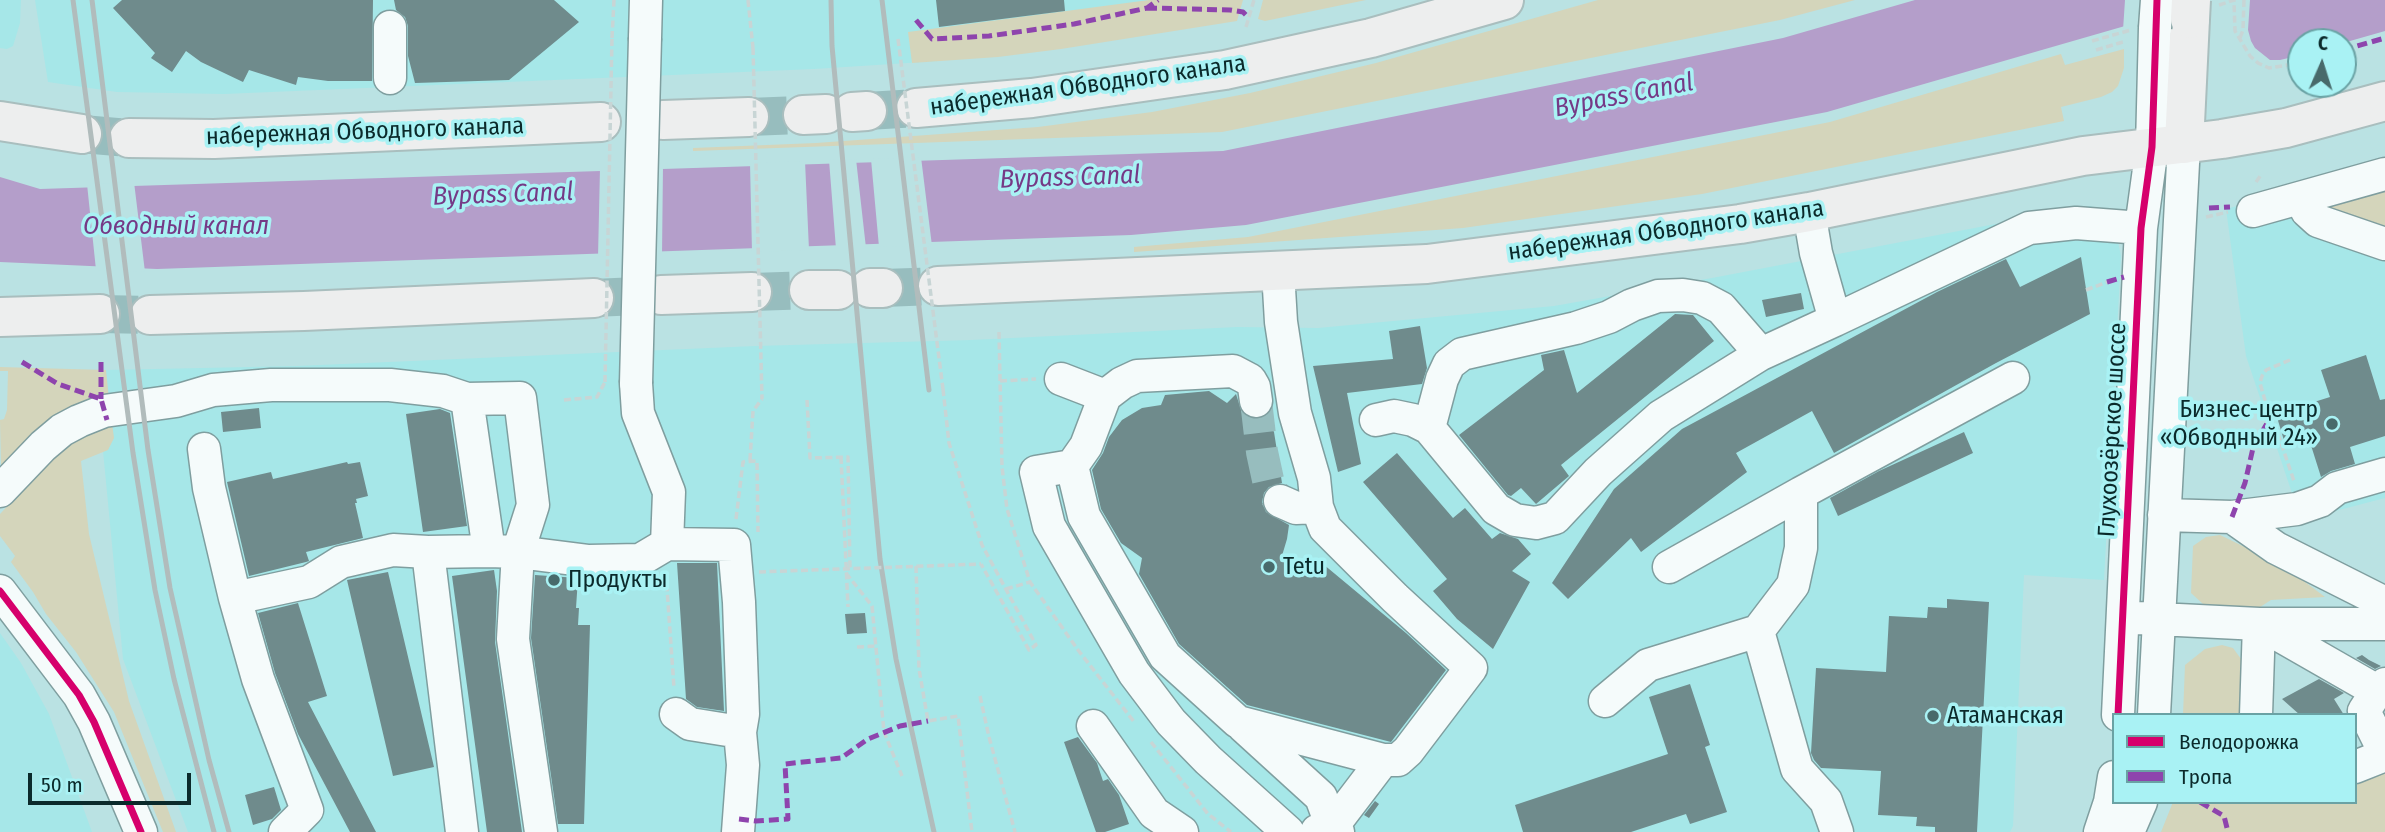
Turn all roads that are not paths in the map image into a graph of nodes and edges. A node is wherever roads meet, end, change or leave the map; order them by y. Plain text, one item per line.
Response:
1 (646, 0) edge
2 (1504, 0) edge
3 (390, 12) edge
4 (2173, 12) edge
5 (390, 78) dead end
6 (2385, 101) edge
7 (916, 108) tunnel mouth
8 (749, 117) tunnel mouth
9 (663, 120) dead end
10 (0, 121) edge
11 (601, 122) dead end
12 (82, 134) tunnel mouth
13 (129, 138) tunnel mouth
14 (2168, 145) junction
15 (2385, 174) edge
16 (2301, 198) junction
17 (2242, 211) road end
18 (1810, 212) junction
19 (2141, 228) junction
20 (2385, 244) edge
21 (1278, 272) junction
22 (938, 286) tunnel mouth
23 (752, 292) tunnel mouth
24 (661, 295) tunnel mouth
25 (594, 298) tunnel mouth
26 (100, 314) tunnel mouth
27 (150, 315) tunnel mouth
28 (0, 317) edge
29 (1835, 320) junction
30 (1761, 354) junction
31 (2013, 377) dead end
32 (1053, 379) road end
33 (1105, 396) junction
34 (467, 399) junction
35 (1256, 401) tunnel mouth
36 (1376, 420) dead end
37 (1429, 428) junction
38 (204, 449) dead end
39 (1072, 466) junction
40 (2385, 474) edge
41 (0, 491) edge
42 (1801, 493) junction
43 (1280, 501) dead end
44 (1317, 507) junction
45 (2164, 515) junction
46 (2232, 517) junction
47 (667, 544) junction
48 (428, 552) junction
49 (503, 552) junction
50 (1669, 567) dead end
51 (0, 591) edge
52 (235, 598) junction
53 (2385, 603) edge
54 (2123, 618) junction
55 (2160, 619) junction
56 (2259, 624) junction
57 (2385, 624) edge
58 (1758, 631) junction
59 (2381, 688) edge
60 (1605, 701) dead end
61 (2118, 713) edge
62 (2154, 713) edge
63 (2256, 713) edge
64 (676, 714) road end
65 (1238, 722) junction
66 (1093, 726) dead end
67 (740, 732) junction
68 (2385, 754) edge
69 (1383, 760) junction
70 (2357, 767) edge
71 (2112, 790) edge
72 (2140, 804) edge
73 (1327, 830) edge
74 (139, 831) edge
75 (285, 832) edge
76 (462, 832) edge
77 (541, 832) edge
78 (738, 832) edge
79 (1182, 832) edge
80 (1288, 832) edge
81 (1837, 832) edge
82 (2100, 832) edge
83 (2128, 832) edge

1 - 47 street, bridge
2 - 7 main road, набережная Обводного канала
3 - 5 street
4 - 14 main road
6 - 14 main road, набережная Обводного канала
8 - 9 main road
10 - 12 main road
11 - 13 main road, набережная Обводного канала
14 - 18 main road, набережная Обводного канала
14 - 19 street, Глухоозёрское шоссе
14 - 45 street
15 - 16 street
16 - 17 street
16 - 20 street
18 - 21 main road, набережная Обводного канала
18 - 29 street
19 - 29 street
19 - 54 street, Глухоозёрское шоссе
21 - 22 main road, набережная Обводного канала
21 - 44 street
23 - 24 main road
25 - 27 main road
26 - 28 main road
29 - 30 street
30 - 37 street
30 - 37 street
31 - 42 street
32 - 33 street
33 - 35 street
33 - 39 street
34 - 41 street
34 - 49 street
34 - 49 street
36 - 37 street
38 - 52 street
39 - 65 street
39 - 80 street
40 - 46 street
42 - 50 street
42 - 58 street
43 - 44 street
44 - 69 street
45 - 46 street
45 - 55 street
46 - 53 street
47 - 49 street
47 - 67 street
48 - 49 street
48 - 52 street
48 - 76 street
49 - 77 street
51 - 74 street
52 - 75 street
54 - 55 street
54 - 61 street, Глухоозёрское шоссе
55 - 56 street
55 - 62 street
56 - 57 street
56 - 59 street
56 - 63 street
58 - 60 street
58 - 81 street
59 - 68 street
64 - 67 street
65 - 69 street
65 - 73 street
66 - 79 street
67 - 78 street
68 - 70 street
69 - 73 street
71 - 82 street
72 - 83 street

